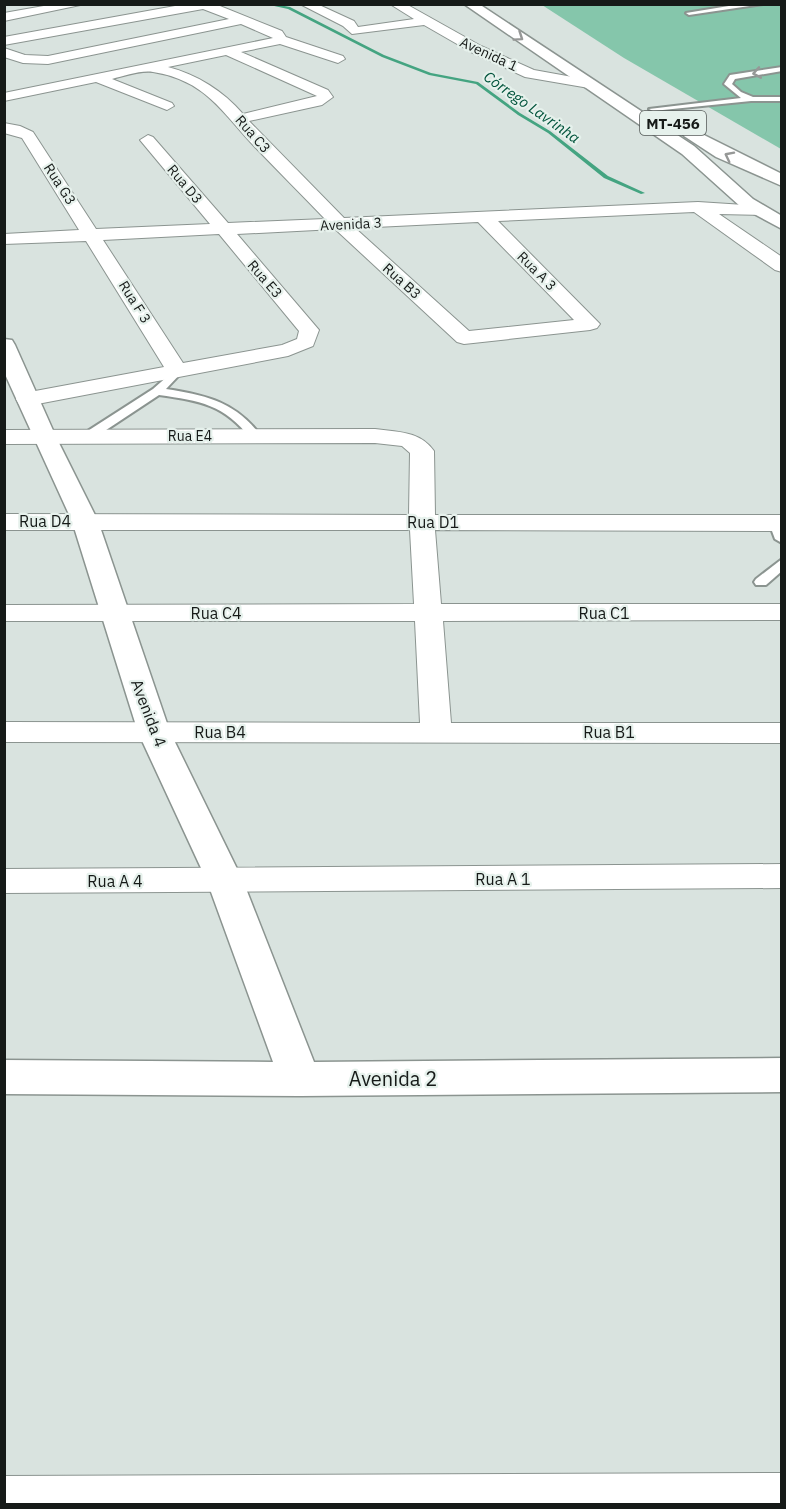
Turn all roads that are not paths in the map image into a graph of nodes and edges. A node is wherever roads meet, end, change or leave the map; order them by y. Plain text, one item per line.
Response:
1 (79, 4) edge
2 (209, 4) edge
3 (306, 4) edge
4 (396, 4) edge
5 (470, 4) edge
6 (491, 4) edge
7 (760, 4) edge
8 (205, 5) edge
9 (689, 13) dead end
10 (4, 17) edge
11 (243, 20) junction
12 (426, 21) junction
13 (281, 40) junction
14 (4, 41) edge
15 (229, 51) junction
16 (4, 52) edge
17 (338, 59) dead end
18 (151, 67) junction
19 (782, 69) edge
20 (98, 78) junction
21 (589, 84) junction
22 (735, 92) junction
23 (4, 97) edge
24 (749, 99) junction
25 (782, 99) edge
26 (167, 105) dead end
27 (648, 106) junction
28 (240, 119) junction
29 (4, 128) edge
30 (148, 140) dead end
31 (782, 183) edge
32 (734, 192) junction
33 (698, 207) junction
34 (483, 217) junction
35 (774, 219) edge
36 (340, 224) junction
37 (223, 229) junction
38 (92, 234) junction
39 (4, 239) edge
40 (782, 266) edge
41 (464, 338) joint
42 (4, 345) edge
43 (177, 371) junction
44 (16, 381) edge
45 (157, 391) junction
46 (255, 436) junction
47 (4, 437) edge
48 (44, 437) junction
49 (87, 437) junction
50 (85, 521) junction
51 (4, 522) edge
52 (422, 522) junction
53 (780, 528) edge
54 (782, 563) edge
55 (761, 582) dead end
56 (782, 612) edge
57 (4, 613) edge
58 (113, 613) junction
59 (427, 613) junction
60 (436, 731) junction
61 (4, 732) edge
62 (154, 732) junction
63 (782, 733) edge
64 (782, 876) edge
65 (4, 881) edge
66 (225, 881) junction
67 (782, 1075) edge
68 (4, 1077) edge
69 (300, 1079) junction
70 (782, 1498) edge
71 (4, 1501) edge

1 - 10 street
2 - 8 street
3 - 12 street
4 - 12 street, Avenida 1
5 -> 21 main road, MT-456
6 - 27 main road, MT-456
7 - 9 lane
8 - 11 street
8 - 14 street
11 - 13 street
11 - 16 street
12 - 21 street, Avenida 1
13 - 15 street
13 - 17 street
15 - 18 street
15 - 28 street
18 - 20 street
18 - 28 street, Rua C3
19 -> 22 lane
20 - 23 street
20 - 26 street
21 - 32 main road, MT-456
22 - 24 lane
22 - 27 lane
24 - 25 lane
24 - 27 lane
31 -> 27 main road, MT-456
28 - 36 street, Rua C3
29 - 38 street, Rua G3
30 - 37 street, Rua D3
31 - 32 main road
32 - 33 street
32 - 35 main road, MT-456
33 - 34 street, Avenida 3
33 - 35 street
33 - 40 street
34 - 36 street, Avenida 3
34 - 41 street, Rua A 3
36 - 37 street, Avenida 3
36 - 41 street, Rua B3
37 - 38 street, Avenida 3
37 - 43 street, Rua E3
38 - 39 street, Avenida 3
38 - 43 street, Rua F 3
42 - 44 main road, Avenida 4
43 - 44 street
43 - 45 lane
44 - 48 main road, Avenida 4
45 - 46 lane
45 - 49 lane
46 - 49 street, Rua E4
46 - 52 street, Rua E4
47 - 48 street, Rua E4
48 - 49 street, Rua E4
48 - 50 main road, Avenida 4
50 - 51 street, Rua D4
50 - 52 street, Rua D1
50 - 58 main road, Avenida 4
52 - 53 street, Rua D1
52 - 59 street, Rua E4
54 - 55 lane
56 - 59 street, Rua C1
57 - 58 street, Rua C4
58 - 59 street, Rua C4
58 - 62 main road, Avenida 4
59 - 60 street, Rua E4
60 - 62 street, Rua B4
60 - 63 street, Rua B1
61 - 62 street, Rua B4
62 - 66 main road, Avenida 4
64 - 66 street, Rua A 1
65 - 66 street, Rua A 4
66 - 69 main road, Avenida 4
67 - 69 main road, Avenida 2
68 - 69 main road, Avenida 2
70 - 71 street

